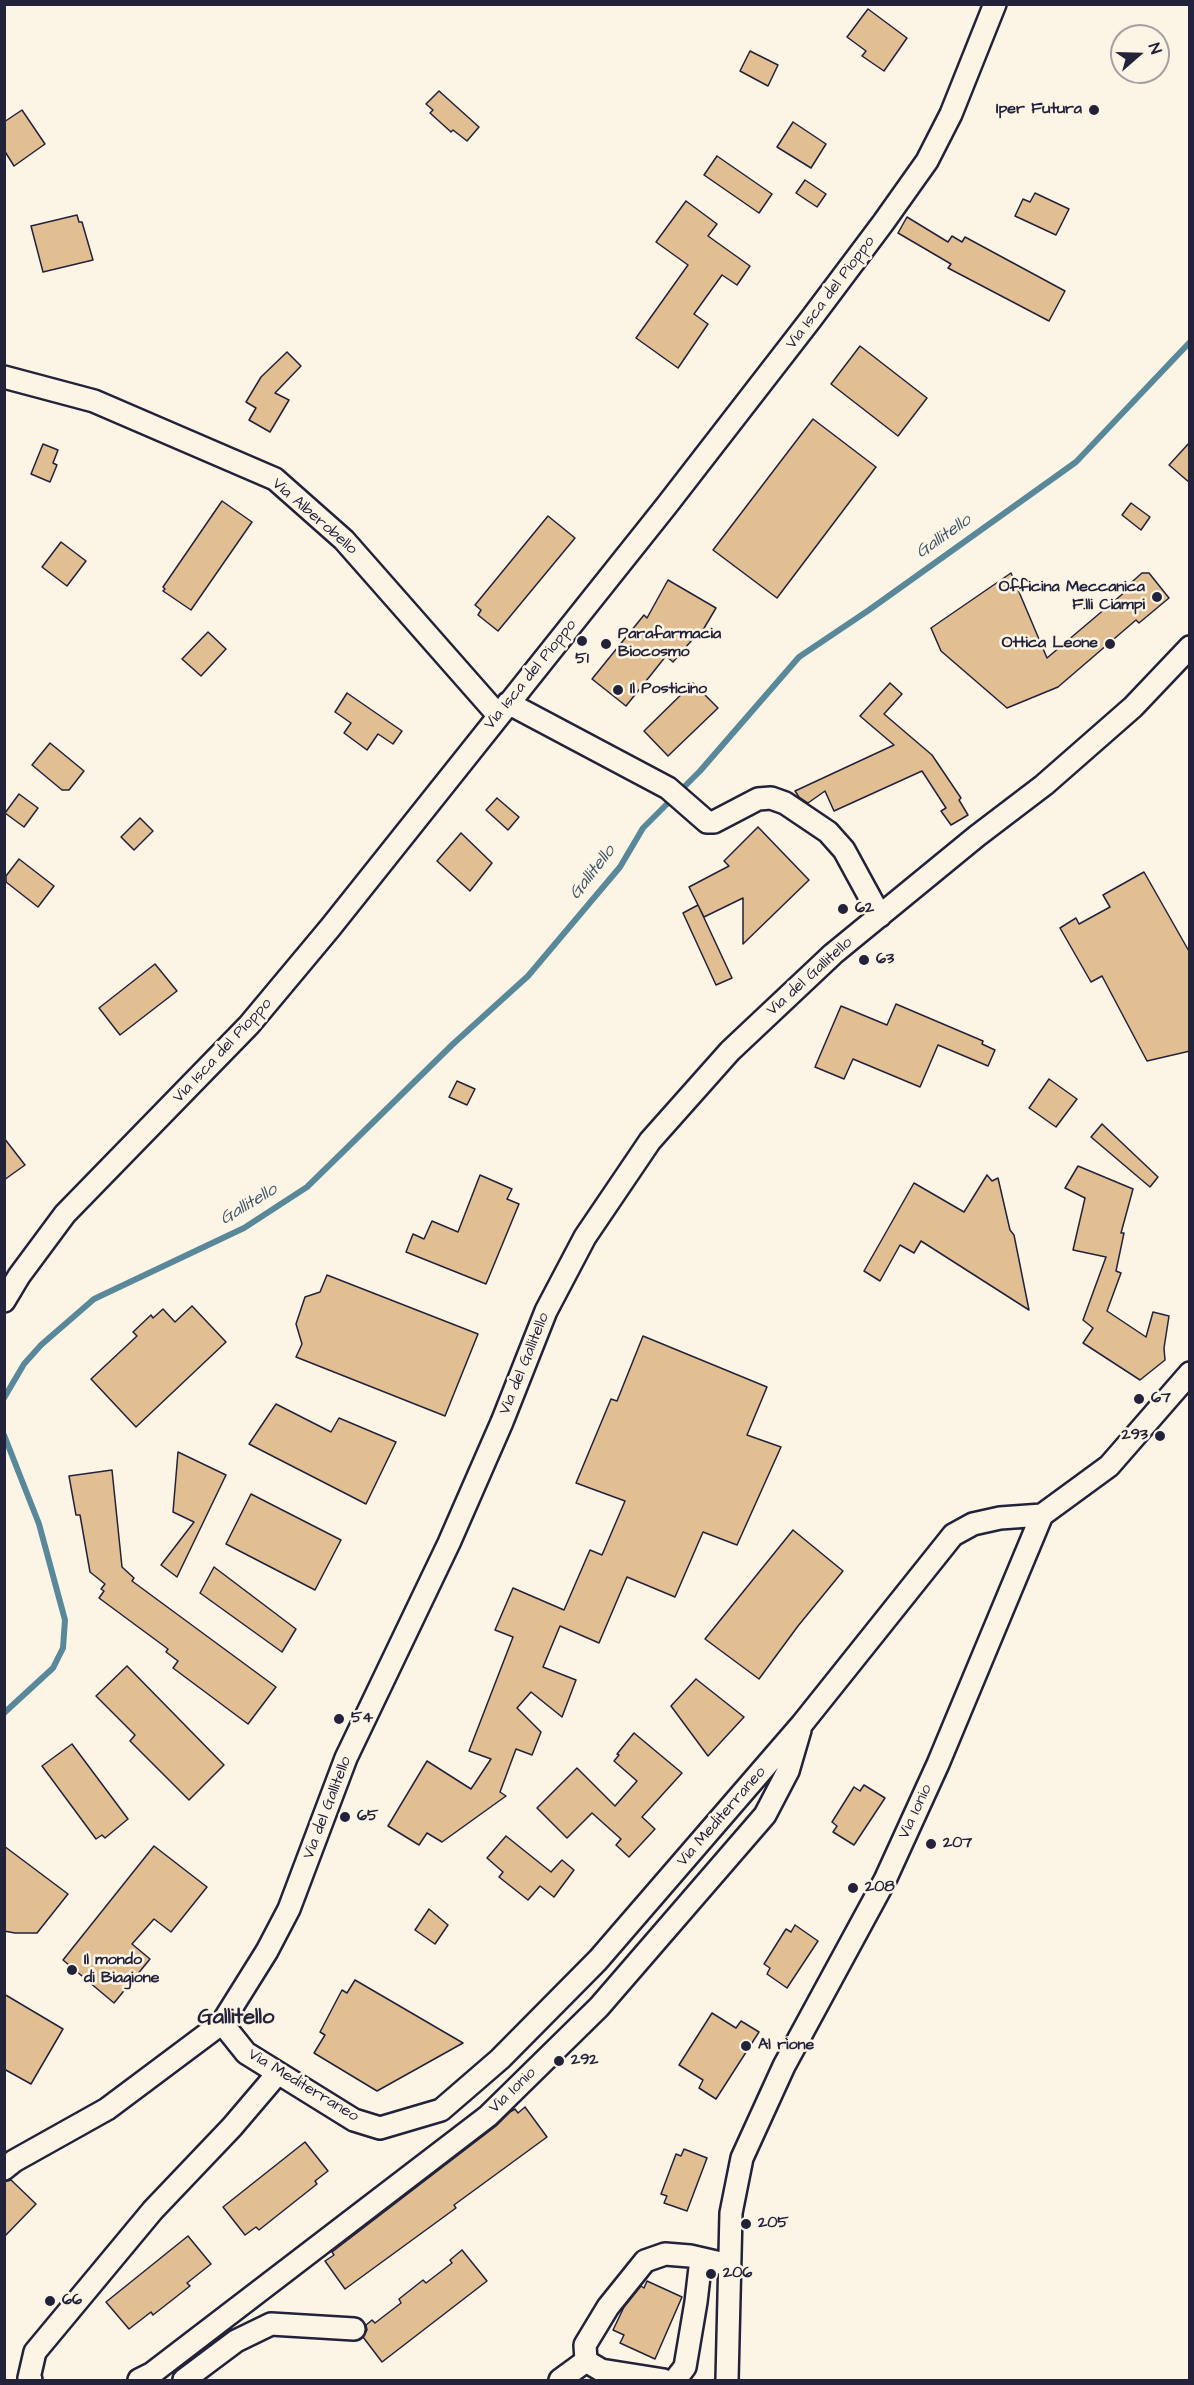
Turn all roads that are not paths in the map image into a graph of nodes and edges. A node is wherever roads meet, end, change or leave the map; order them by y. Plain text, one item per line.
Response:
1 (995, 4) edge
2 (4, 377) edge
3 (1190, 647) edge
4 (503, 709) junction
5 (880, 916) junction
6 (4, 1301) edge
7 (1190, 1373) edge
8 (1042, 1515) junction
9 (802, 1724) junction
10 (222, 2023) junction
11 (278, 2073) junction
12 (4, 2169) edge
13 (701, 2259) junction
14 (729, 2265) junction
15 (354, 2329) dead end
16 (586, 2361) junction
17 (32, 2372) edge
18 (17, 2380) edge
19 (139, 2380) edge
20 (184, 2380) edge
21 (560, 2380) edge
22 (664, 2380) edge
23 (675, 2380) edge
24 (727, 2380) edge

1 - 4 street, Via Isca del Pioppo
2 - 4 street, Via Alberobello
3 - 5 street, Via del Gallitello
4 - 5 street
4 - 6 street, Via Isca del Pioppo
5 - 10 street, Via del Gallitello
7 - 8 street
8 - 9 street, Via Mediterraneo
8 - 14 street, Via Ionio
9 - 11 street, Via Mediterraneo
9 - 19 street, Via Ionio
10 - 11 street, Via Mediterraneo
10 - 12 street, Via del Gallitello
11 - 17 street
13 - 14 street
13 - 16 street
13 - 23 street
14 - 24 street, Via Ionio
15 - 20 street
16 - 21 street
16 - 22 street
17 - 18 street

